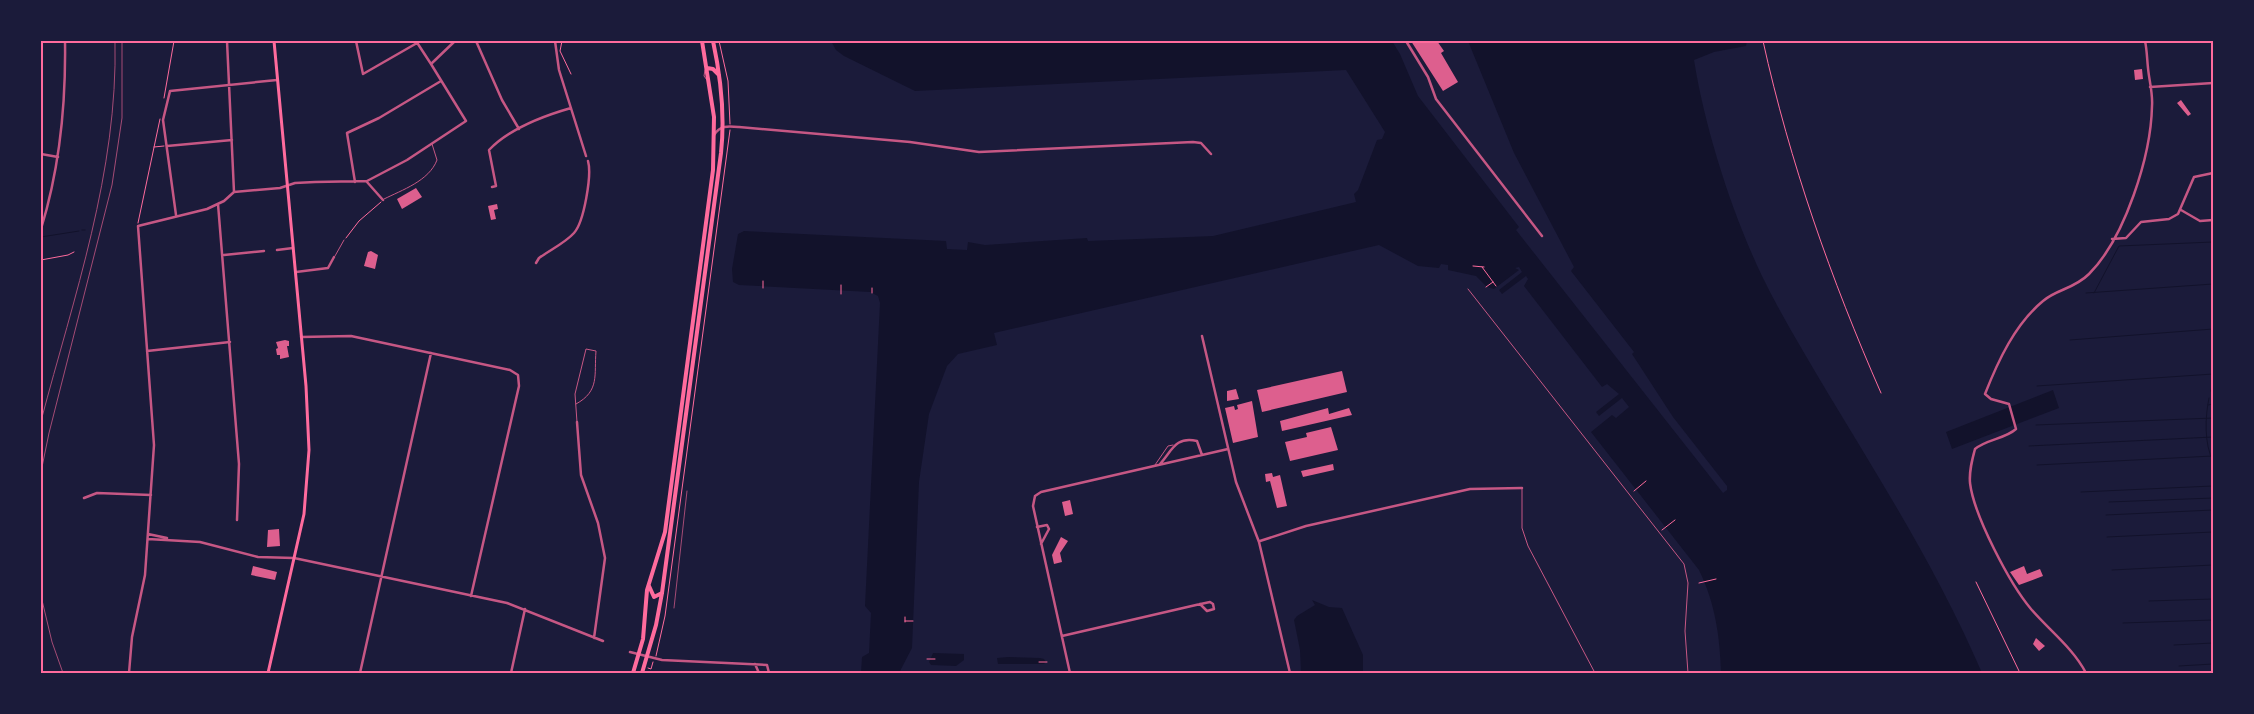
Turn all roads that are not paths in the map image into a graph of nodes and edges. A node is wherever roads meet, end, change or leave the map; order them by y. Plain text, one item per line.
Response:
1 (65, 41) edge
2 (227, 41) edge
3 (274, 41) edge
4 (356, 41) edge
5 (455, 41) edge
6 (476, 41) edge
7 (555, 41) edge
8 (702, 41) edge
9 (713, 41) edge
10 (1406, 41) edge
11 (2144, 41) edge
12 (417, 42) edge
13 (431, 64) junction
14 (707, 68) junction
15 (720, 75) junction
16 (277, 80) junction
17 (441, 81) junction
18 (2213, 83) edge
19 (230, 85) junction
20 (2150, 87) junction
21 (571, 108) junction
22 (714, 117) junction
23 (723, 126) junction
24 (519, 129) junction
25 (714, 135) junction
26 (232, 140) junction
27 (432, 144) junction
28 (167, 146) junction
29 (41, 154) edge
30 (1211, 154) dead end
31 (586, 156) dead end
32 (58, 157) junction
33 (588, 161) dead end
34 (2213, 173) edge
35 (367, 181) junction
36 (354, 182) junction
37 (287, 186) junction
38 (492, 187) dead end
39 (234, 192) junction
40 (383, 200) joint
41 (218, 204) junction
42 (2181, 210) junction
43 (176, 215) junction
44 (2213, 220) edge
45 (42, 223) edge
46 (41, 228) edge
47 (1542, 236) dead end
48 (2112, 239) junction
49 (344, 240) road end
50 (293, 248) junction
51 (276, 250) dead end
52 (264, 251) dead end
53 (223, 255) junction
54 (334, 257) joint
55 (536, 263) dead end
56 (296, 272) junction
57 (1468, 289) dead end
58 (1202, 336) dead end
59 (301, 337) junction
60 (230, 342) junction
61 (148, 351) junction
62 (431, 353) junction
63 (576, 404) junction
64 (577, 422) joint
65 (1173, 444) junction
66 (1228, 449) junction
67 (1202, 455) junction
68 (1160, 465) junction
69 (1154, 466) junction
70 (1522, 488) joint
71 (151, 495) junction
72 (84, 498) dead end
73 (237, 520) dead end
74 (1037, 527) junction
75 (148, 534) junction
76 (168, 538) junction
77 (148, 539) junction
78 (1260, 542) junction
79 (1041, 544) junction
80 (294, 558) junction
81 (382, 577) junction
82 (648, 584) junction
83 (662, 593) junction
84 (472, 596) junction
85 (1200, 604) junction
86 (525, 609) junction
87 (1062, 636) junction
88 (594, 638) junction
89 (604, 641) dead end
90 (630, 652) dead end
91 (639, 655) junction
92 (647, 657) junction
93 (755, 664) junction
94 (129, 673) edge
95 (268, 673) edge
96 (360, 673) edge
97 (512, 673) edge
98 (633, 673) edge
99 (642, 673) edge
100 (759, 673) edge
101 (768, 673) edge
102 (1070, 673) edge
103 (1290, 673) edge
104 (1595, 673) edge
105 (1688, 673) edge
106 (2086, 673) edge

1 - 32 street
2 - 19 street
3 - 16 main road
4 - 12 street
5 - 13 street
6 - 24 street
7 - 21 street
8 - 14 main road
9 - 15 main road
10 - 47 street
11 - 20 street
12 - 13 street
13 - 17 street
14 - 15 main road
14 - 22 main road
15 - 23 main road
16 - 19 street
16 - 37 main road
17 - 27 street
17 - 36 street
18 - 20 street
19 - 26 street
19 - 28 street
20 - 48 street
21 - 24 street
21 - 31 street
22 - 23 street
22 - 25 main road
23 - 25 street
23 - 30 street
23 - 83 main road
24 - 38 street
25 - 82 main road
26 - 28 street
26 - 39 street
27 - 35 street
27 - 40 lane
28 - 43 street
29 - 32 street
32 - 45 street
33 - 55 street
34 - 42 street
35 - 36 street
35 - 40 street
36 - 37 street
37 - 39 street
37 - 50 main road
39 - 41 street
41 - 43 street
41 - 53 street
42 - 44 street
42 - 48 street
43 - 61 street
45 - 46 street
48 - 106 street
49 - 54 lane
50 - 51 street
50 - 56 main road
52 - 53 street
53 - 60 street
54 - 56 street
56 - 59 main road
57 - 105 lane
58 - 66 street
59 - 62 street
59 - 80 main road
60 - 61 street
60 - 73 street
61 - 71 street
62 - 81 street
62 - 84 street
63 - 63 lane
63 - 64 lane
64 - 88 street
65 - 67 street
65 - 68 street
65 - 69 lane
66 - 67 street
66 - 78 street
67 - 68 street
68 - 69 street
69 - 74 street
70 - 78 street
70 - 104 lane
71 - 72 street
71 - 75 street
74 - 79 street
74 - 79 street
75 - 76 street
75 - 77 street
76 - 77 street
76 - 80 street
77 - 94 street
78 - 103 street
79 - 87 street
80 - 81 street
80 - 95 main road
81 - 84 street
81 - 96 street
82 - 83 main road
82 - 91 main road
83 - 92 main road
84 - 86 street
85 - 85 street
85 - 87 street
86 - 88 street
86 - 97 street
87 - 102 street
88 - 89 street
90 - 91 street
91 - 92 street
91 - 98 main road
92 - 93 street
92 - 99 main road
93 - 100 street
93 - 101 street

